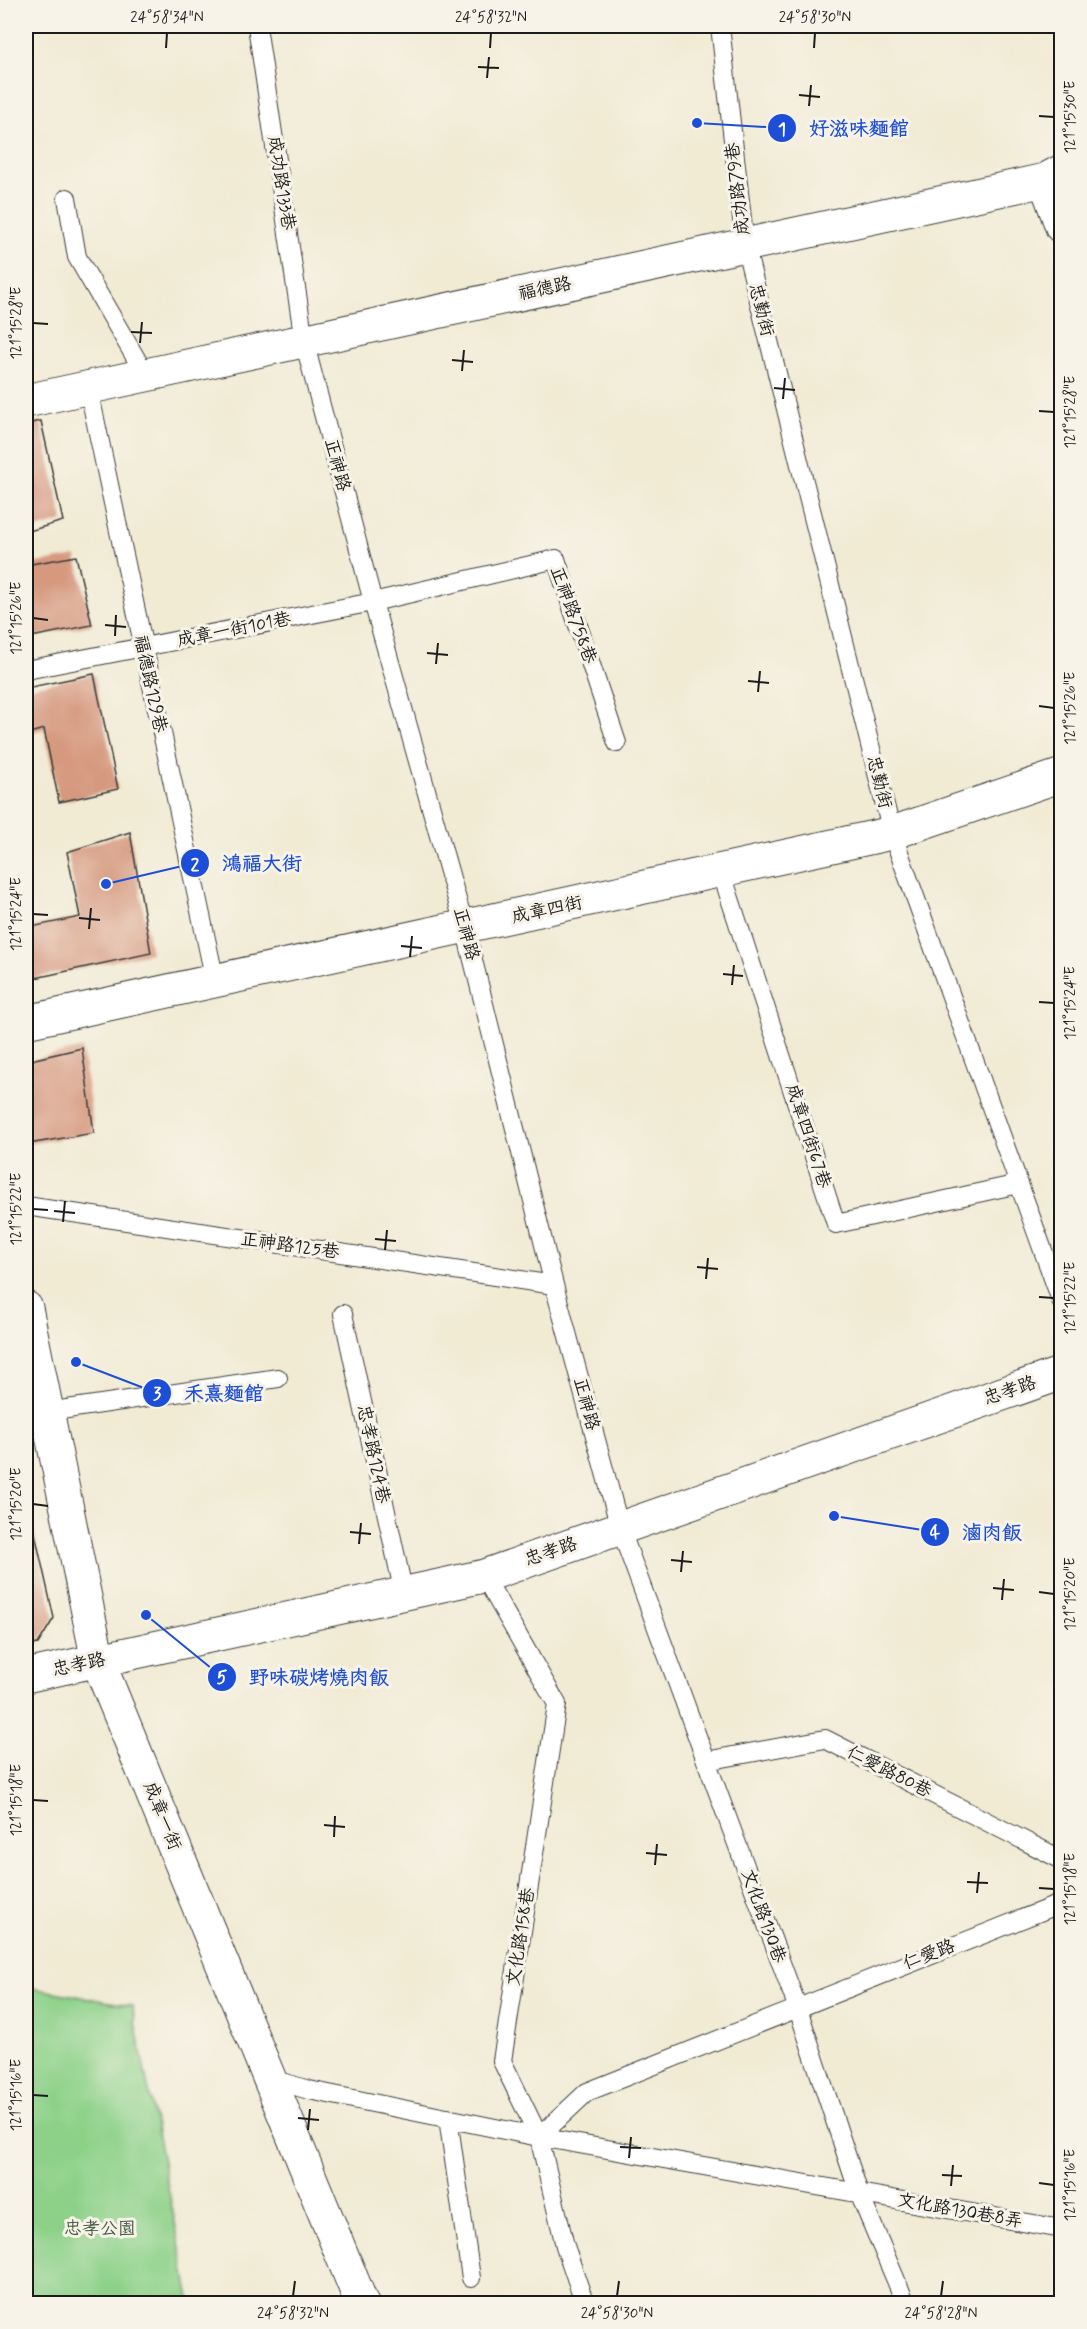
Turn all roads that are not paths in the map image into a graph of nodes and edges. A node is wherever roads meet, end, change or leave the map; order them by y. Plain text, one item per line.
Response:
1 (257, 26) edge
2 (720, 26) edge
3 (1053, 176) edge
4 (67, 198) dead end
5 (1062, 227) edge
6 (745, 245) junction
7 (304, 341) junction
8 (145, 374) junction
9 (87, 386) junction
10 (26, 401) edge
11 (372, 602) junction
12 (143, 648) junction
13 (26, 670) edge
14 (617, 743) dead end
15 (1062, 775) edge
16 (892, 833) junction
17 (721, 871) junction
18 (465, 928) junction
19 (214, 981) junction
20 (26, 1022) edge
21 (1019, 1184) junction
22 (26, 1206) edge
23 (554, 1285) junction
24 (1062, 1303) edge
25 (26, 1308) edge
26 (343, 1314) dead end
27 (1062, 1373) edge
28 (278, 1378) dead end
29 (47, 1412) junction
30 (620, 1528) junction
31 (484, 1576) junction
32 (404, 1594) junction
33 (98, 1661) junction
34 (26, 1676) edge
35 (706, 1761) junction
36 (1062, 1860) edge
37 (1062, 1903) edge
38 (797, 2006) junction
39 (271, 2079) junction
40 (448, 2118) junction
41 (539, 2137) junction
42 (859, 2193) junction
43 (1062, 2229) edge
44 (471, 2278) dead end
45 (362, 2304) edge
46 (585, 2304) edge
47 (906, 2304) edge

1 - 7 lane, 成功路133巷
2 - 6 lane, 成功路79巷
3 - 5 street
3 - 6 street, 福德路
4 - 8 lane
6 - 7 street, 福德路
6 - 16 lane, 忠勤街
7 - 8 street, 福德路
7 - 11 lane, 正神路
8 - 9 street, 福德路
9 - 10 street, 福德路
9 - 12 lane, 福德路129巷
11 - 12 lane, 成章一街101巷
11 - 14 lane, 正神路758巷
11 - 18 lane, 正神路
12 - 13 lane, 成章一街101巷
12 - 19 lane, 福德路129巷
15 - 16 street, 成章四街
16 - 17 street, 成章四街
16 - 21 lane, 忠勤街
17 - 18 street, 成章四街
17 - 21 lane, 成章四街67巷
18 - 19 street, 成章四街
18 - 23 lane, 正神路
19 - 20 street, 成章四街
21 - 24 lane, 忠勤街
22 - 23 lane, 正神路125巷
23 - 30 lane, 正神路
25 - 29 street, 成章一街
26 - 32 lane, 忠孝路124巷
27 - 30 street, 忠孝路
28 - 29 lane
29 - 33 street, 成章一街
30 - 31 street, 忠孝路
30 - 35 lane, 文化路130巷
31 - 32 street, 忠孝路
31 - 41 lane, 文化路158巷
32 - 33 street, 忠孝路
33 - 34 street, 忠孝路
33 - 39 street, 成章一街
35 - 36 lane, 仁愛路80巷
35 - 38 lane, 文化路130巷
37 - 38 lane, 仁愛路
38 - 41 lane, 仁愛路
38 - 42 lane, 文化路130巷
39 - 40 lane, 文化路130巷8弄
39 - 45 street, 成章一街
40 - 41 lane, 文化路130巷8弄
40 - 44 lane
41 - 42 lane, 文化路130巷8弄
41 - 46 lane, 文化路158巷
42 - 43 lane, 文化路130巷8弄
42 - 47 lane, 文化路130巷

